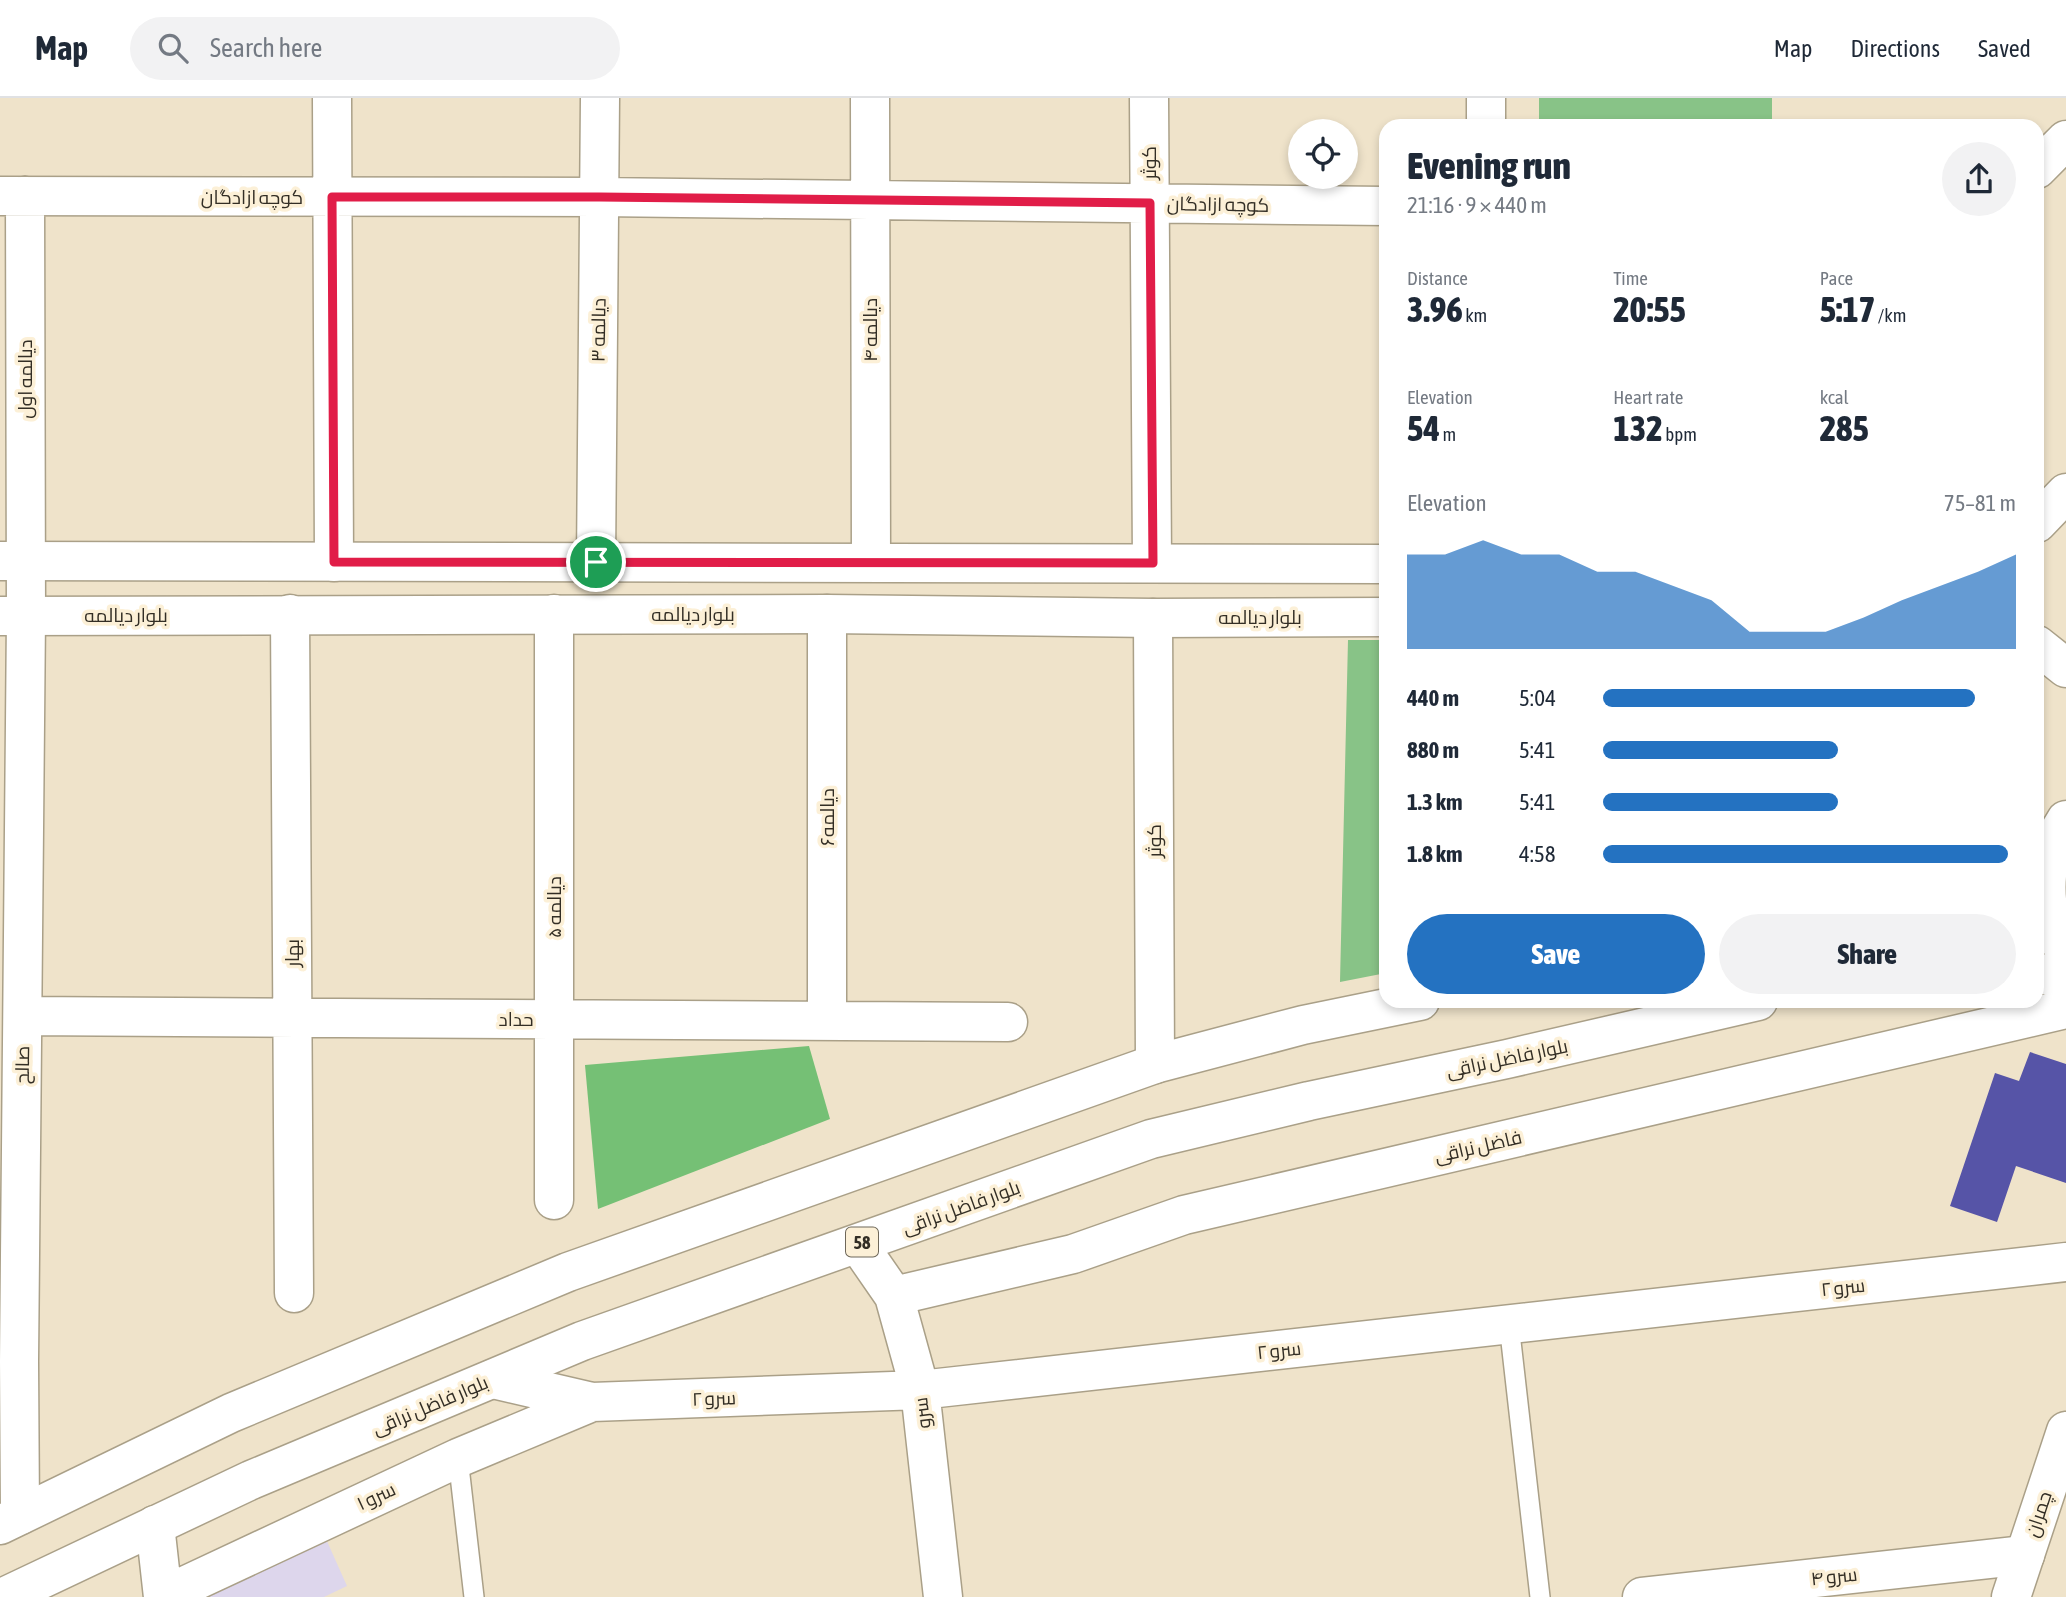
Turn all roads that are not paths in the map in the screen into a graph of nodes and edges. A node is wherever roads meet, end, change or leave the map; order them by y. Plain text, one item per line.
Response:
1 (332, 98) edge
2 (600, 98) edge
3 (870, 98) edge
4 (1149, 98) edge
5 (1486, 98) edge
6 (1486, 119) edge
7 (2066, 140) edge
8 (2044, 162) edge
9 (13, 196) edge
10 (332, 197) junction
11 (599, 197) junction
12 (870, 201) junction
13 (1150, 203) junction
14 (1379, 206) edge
15 (2066, 493) edge
16 (2044, 516) edge
17 (12, 561) edge
18 (334, 562) junction
19 (596, 562) junction
20 (871, 562) junction
21 (1153, 563) junction
22 (1379, 564) edge
23 (290, 614) junction
24 (554, 614) junction
25 (827, 614) junction
26 (13, 615) edge
27 (1379, 617) edge
28 (1153, 618) junction
29 (2044, 651) edge
30 (2066, 668) edge
31 (2054, 831) edge
32 (11, 932) edge
33 (2066, 952) edge
34 (2044, 974) edge
35 (2066, 982) edge
36 (1386, 1008) edge
37 (1728, 1008) edge
38 (2066, 1009) edge
39 (23, 1016) junction
40 (292, 1018) junction
41 (554, 1019) junction
42 (827, 1021) junction
43 (1008, 1022) dead end
44 (1156, 1064) junction
45 (11, 1146) edge
46 (554, 1200) dead end
47 (858, 1244) junction
48 (2066, 1262) edge
49 (294, 1293) dead end
50 (894, 1296) junction
51 (1509, 1324) junction
52 (9, 1363) edge
53 (493, 1378) junction
54 (920, 1390) junction
55 (592, 1402) junction
56 (2066, 1431) edge
57 (458, 1458) junction
58 (10, 1520) edge
59 (155, 1525) junction
60 (2025, 1555) junction
61 (163, 1596) edge
62 (4, 1597) edge
63 (474, 1597) edge
64 (943, 1597) edge
65 (1540, 1597) edge
66 (1642, 1597) edge
67 (2011, 1597) edge

1 - 10 street
2 - 11 street, دیالمه ۳
3 - 12 street, دیالمه ۴
4 - 13 street, کوثر
5 - 6 street
7 - 8 street
9 - 10 street, کوچه ازادگان
9 - 17 street, دیالمه اول
10 - 11 street, کوچه ازادگان
10 - 18 street
11 - 12 street, کوچه ازادگان
11 - 19 street, دیالمه ۳
12 - 13 street, کوچه ازادگان
12 - 20 street, دیالمه ۴
13 - 14 street, کوچه ازادگان
13 - 21 street, کوثر
15 - 16 street
17 - 18 street
17 - 26 street, دیالمه اول
18 - 19 street
19 - 20 street
20 - 21 street
21 - 22 street
21 - 28 street, کوثر
23 - 24 street, بلوار دیالمه
23 - 26 street, بلوار دیالمه
23 - 40 street, بهار
24 - 25 street, بلوار دیالمه
24 - 41 street, دیالمه ۵
25 - 28 street, بلوار دیالمه
25 - 42 street, دیالمه۶
26 - 32 street, صالح
27 - 28 street, بلوار دیالمه
28 - 44 street, کوثر
29 - 30 street
31 - 33 street
32 - 39 street, صالح
34 - 35 street
36 - 44 street
37 - 47 street, بلوار فاضل نراقی / 58
38 - 50 street, فاضل نراقی
39 - 40 street, حداد
39 - 45 street, صالح
40 - 41 street, حداد
40 - 49 street, بهار
41 - 42 street, حداد
41 - 46 street, دیالمه ۵
42 - 43 street, حداد
44 - 58 street
45 - 52 street, صالح
47 - 50 street, سرو
47 - 53 street, بلوار فاضل نراقی / 58
48 - 51 street, سرو ۲
50 - 54 street, سرو
51 - 54 street, سرو ۲
51 - 65 lane
52 - 58 street, صالح
53 - 55 street, سرو ۲
53 - 59 street, بلوار فاضل نراقی / 58
54 - 55 street, سرو ۲
54 - 64 street, سرو
55 - 57 street, سرو ۱
56 - 60 street, چمران
57 - 61 street, سرو ۱
57 - 63 lane
59 - 61 street
59 - 62 street, بلوار فاضل نراقی / 58
60 - 66 street, سرو ۴
60 - 67 street, چمران

